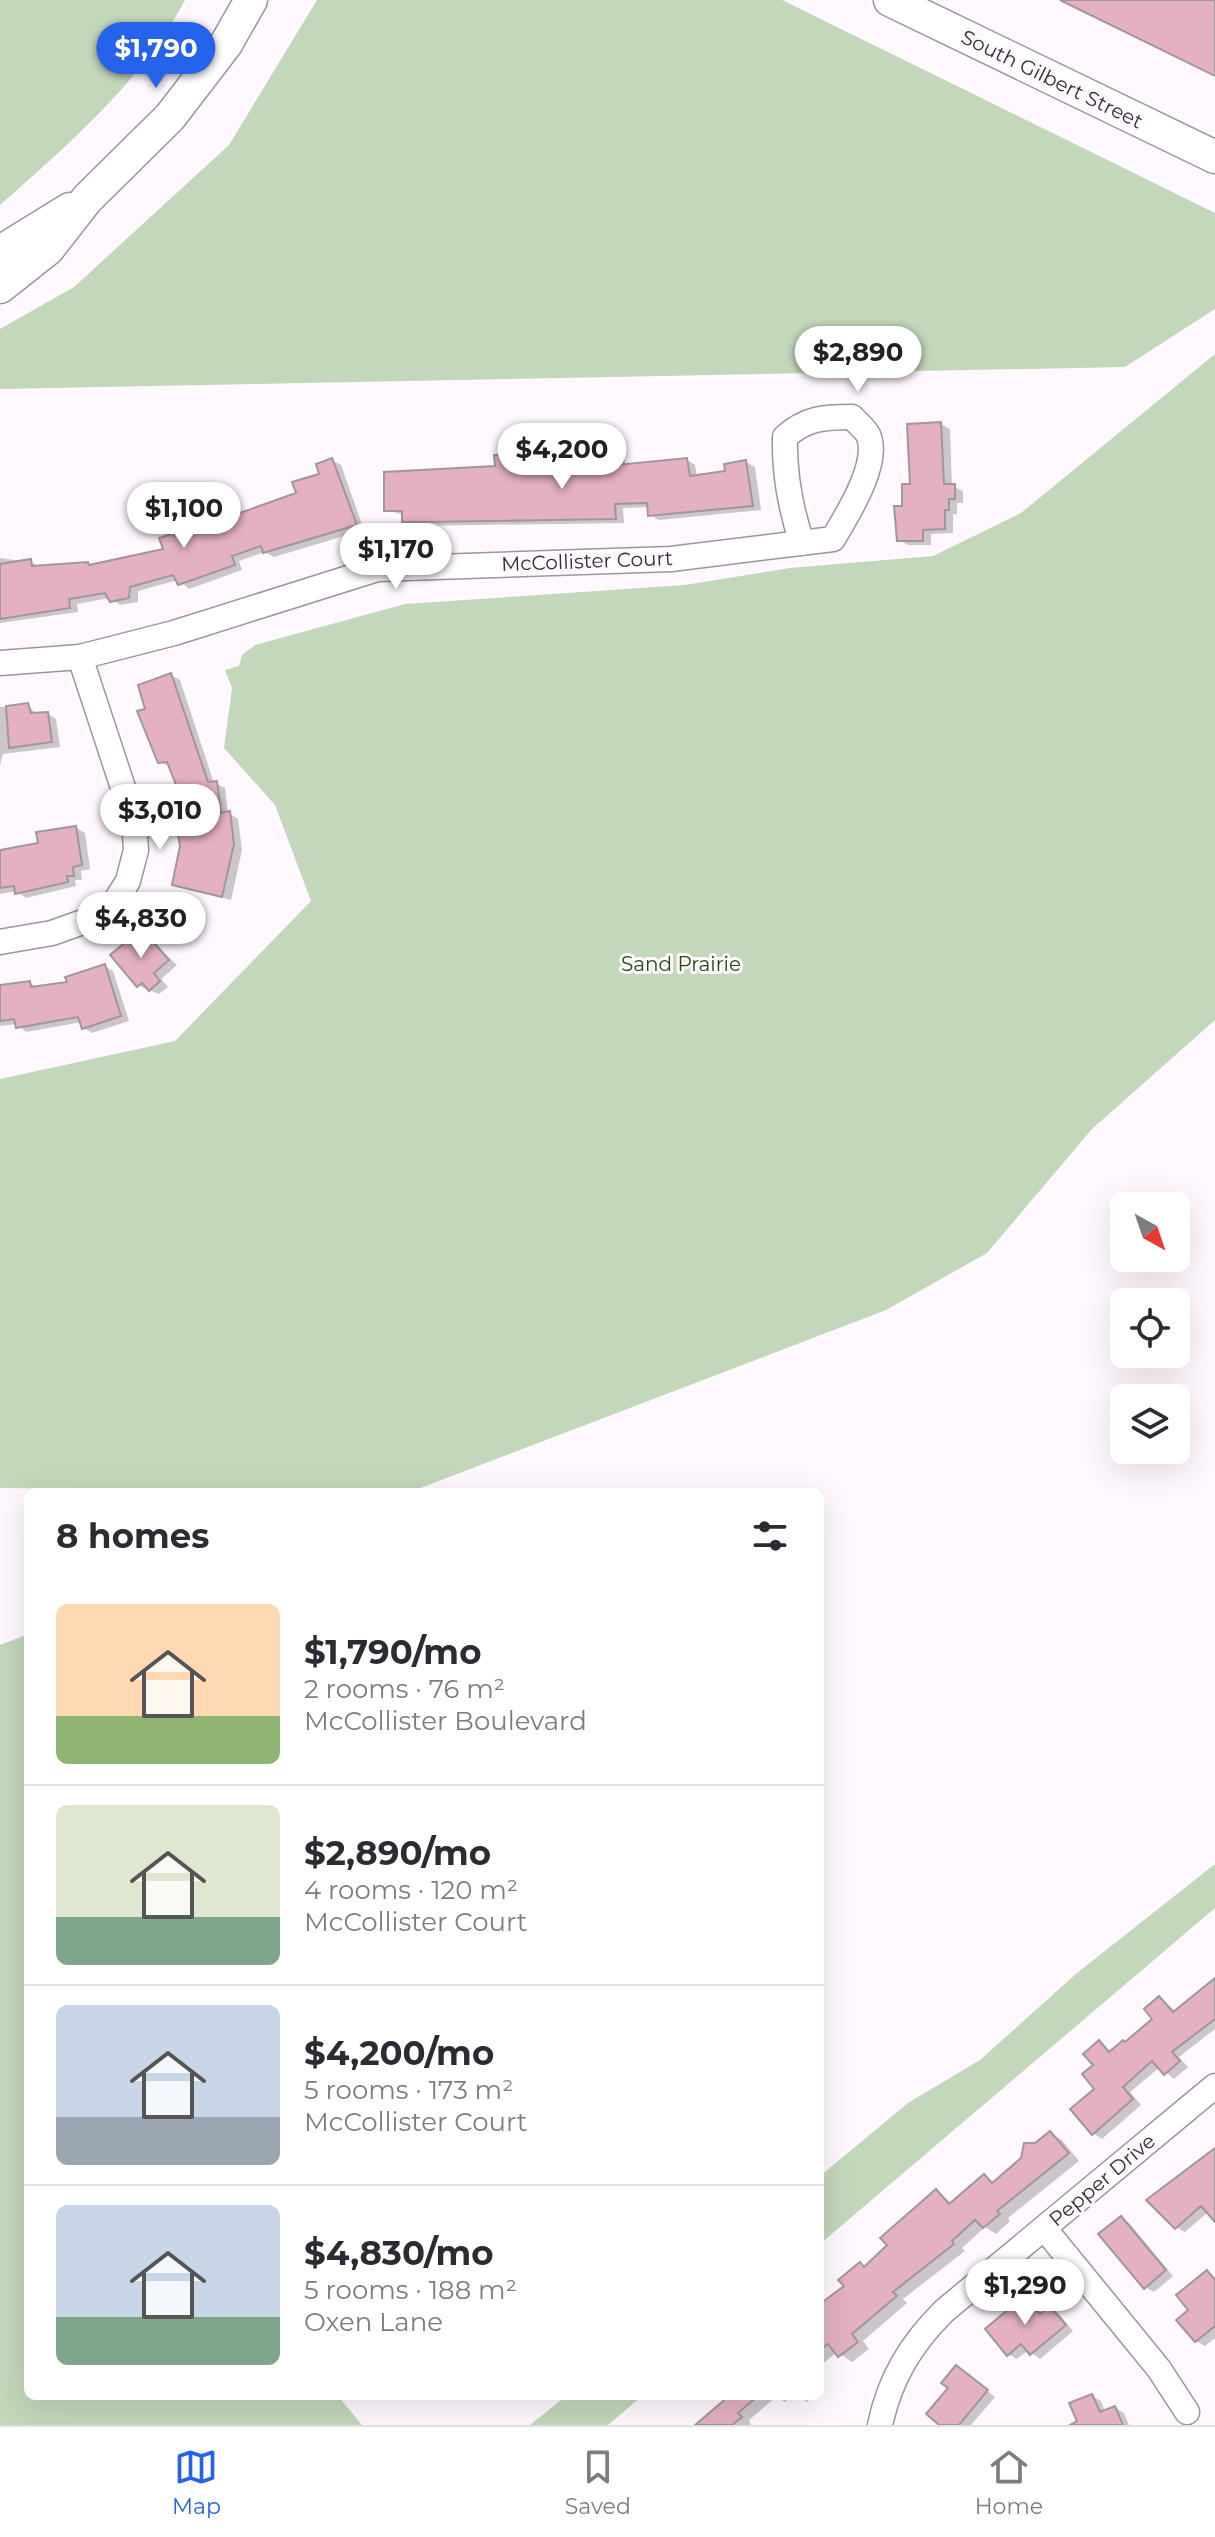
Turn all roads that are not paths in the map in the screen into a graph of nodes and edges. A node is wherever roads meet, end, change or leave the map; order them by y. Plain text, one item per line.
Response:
1 (251, 0) edge
2 (890, 0) edge
3 (1215, 157) edge
4 (87, 199) junction
5 (0, 252) edge
6 (0, 287) edge
7 (802, 543) junction
8 (80, 657) junction
9 (0, 663) edge
10 (0, 942) edge
11 (1215, 2086) edge
12 (1044, 2228) junction
13 (1187, 2412) dead end
14 (880, 2425) edge

1 - 4 street
2 - 3 street, South Gilbert Street
4 - 5 street
4 - 6 street
7 - 7 street, McCollister Court
7 - 8 street, McCollister Court
8 - 9 street, McCollister Court
8 - 10 street
11 - 12 street, Pepper Drive
12 - 13 street
12 - 14 street, Pepper Drive

